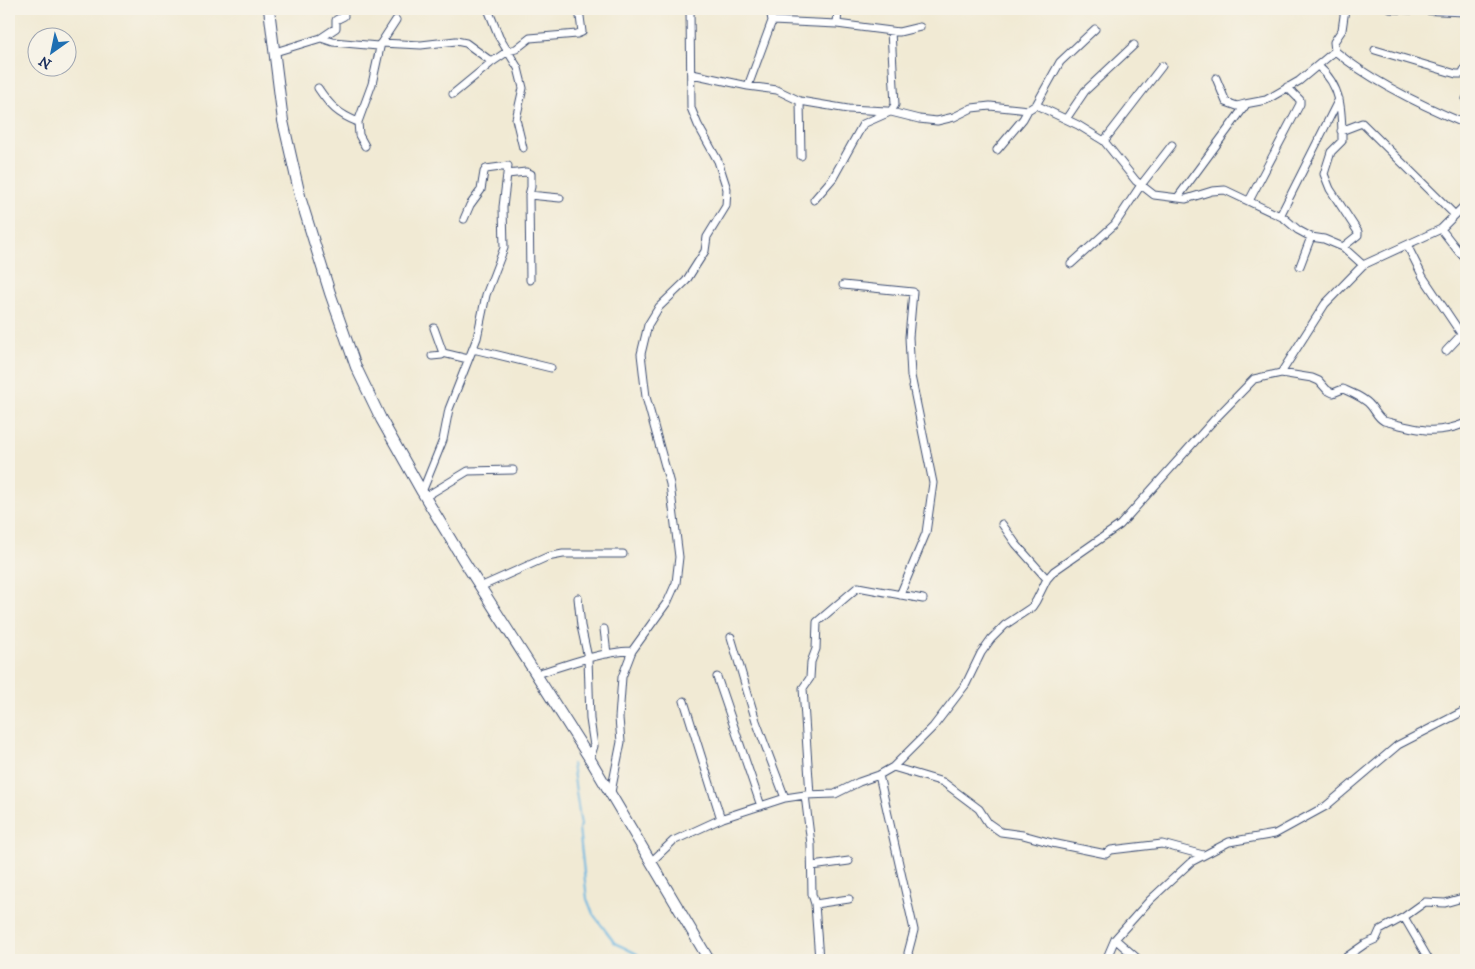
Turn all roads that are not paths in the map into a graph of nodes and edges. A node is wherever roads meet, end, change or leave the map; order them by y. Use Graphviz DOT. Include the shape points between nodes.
graph roads {
  1 [pos="269,9"];
  2 [pos="349,9"];
  3 [pos="488,9"];
  4 [pos="579,9"];
  5 [pos="690,9"];
  6 [pos="770,9"];
  7 [pos="838,9"];
  8 [pos="1345,9"];
  9 [pos="1390,9"];
  10 [pos="1466,12"];
  11 [pos="396,20"];
  12 [pos="772,21"];
  13 [pos="837,24"];
  14 [pos="920,27"];
  15 [pos="1095,29"];
  16 [pos="891,31"];
  17 [pos="322,38"];
  18 [pos="381,43"];
  19 [pos="1134,45"];
  20 [pos="1375,50"];
  21 [pos="508,51"];
  22 [pos="1335,51"];
  23 [pos="275,52"];
  24 [pos="492,62"];
  25 [pos="1162,66"];
  26 [pos="1318,66"];
  27 [pos="1466,66"];
  28 [pos="692,74"];
  29 [pos="1216,78"];
  30 [pos="748,86"];
  31 [pos="1287,87"];
  32 [pos="318,88"];
  33 [pos="453,94"];
  34 [pos="1339,99"];
  35 [pos="800,101"];
  36 [pos="1245,104"];
  37 [pos="1036,105"];
  38 [pos="1028,110"];
  39 [pos="890,112"];
  40 [pos="1066,119"];
  41 [pos="358,122"];
  42 [pos="1466,124"];
  43 [pos="1341,132"];
  44 [pos="1104,141"];
  45 [pos="1172,145"];
  46 [pos="365,146"];
  47 [pos="523,148"];
  48 [pos="997,150"];
  49 [pos="801,156"];
  50 [pos="507,174"];
  51 [pos="1141,185"];
  52 [pos="529,195"];
  53 [pos="1178,197"];
  54 [pos="560,198"];
  55 [pos="814,200"];
  56 [pos="1248,201"];
  57 [pos="1466,204"];
  58 [pos="1454,215"];
  59 [pos="1280,216"];
  60 [pos="464,219"];
  61 [pos="1441,229"];
  62 [pos="1311,237"];
  63 [pos="1407,245"];
  64 [pos="1343,246"];
  65 [pos="1466,257"];
  66 [pos="1071,264"];
  67 [pos="1363,265"];
  68 [pos="1300,266"];
  69 [pos="530,280"];
  70 [pos="843,285"];
  71 [pos="434,328"];
  72 [pos="1462,334"];
  73 [pos="1466,341"];
  74 [pos="473,349"];
  75 [pos="1446,351"];
  76 [pos="443,353"];
  77 [pos="432,356"];
  78 [pos="468,359"];
  79 [pos="551,368"];
  80 [pos="1281,373"];
  81 [pos="1466,423"];
  82 [pos="513,470"];
  83 [pos="423,495"];
  84 [pos="1002,524"];
  85 [pos="624,554"];
  86 [pos="1047,579"];
  87 [pos="480,587"];
  88 [pos="900,595"];
  89 [pos="578,598"];
  90 [pos="923,599"];
  91 [pos="604,629"];
  92 [pos="731,637"];
  93 [pos="632,651"];
  94 [pos="607,654"];
  95 [pos="588,658"];
  96 [pos="537,674"];
  97 [pos="717,676"];
  98 [pos="684,701"];
  99 [pos="1466,710"];
  100 [pos="590,759"];
  101 [pos="893,767"];
  102 [pos="879,775"];
  103 [pos="610,792"];
  104 [pos="808,795"];
  105 [pos="785,798"];
  106 [pos="760,806"];
  107 [pos="721,819"];
  108 [pos="1204,855"];
  109 [pos="849,861"];
  110 [pos="651,862"];
  111 [pos="812,866"];
  112 [pos="1466,897"];
  113 [pos="849,899"];
  114 [pos="815,904"];
  115 [pos="1404,917"];
  116 [pos="1115,939"];
  117 [pos="1346,959"];
  118 [pos="709,960"];
  119 [pos="819,960"];
  120 [pos="910,960"];
  121 [pos="1106,960"];
  122 [pos="1139,960"];
  123 [pos="1429,960"];
  1 -- 23 [label="main road"];
  2 -- 17 [label="street" via="336,20 336,28"];
  3 -- 21 [label="street" via="499,38"];
  4 -- 21 [label="street" via="582,32 530,38"];
  5 -- 28 [label="street"];
  6 -- 12 [label="street"];
  7 -- 13 [label="street"];
  8 -- 22 [label="street" via="1342,30 1334,42"];
  9 -- 10 [label="street"];
  11 -- 18 [label="street"];
  12 -- 13 [label="street"];
  12 -- 30 [label="street"];
  13 -- 16 [label="street"];
  14 -- 16 [label="street"];
  15 -- 37 [label="street" via="1060,62"];
  16 -- 39 [label="street" via="895,105"];
  17 -- 18 [label="street" via="378,46"];
  17 -- 23 [label="street"];
  18 -- 24 [label="street" via="421,45 456,41 466,43"];
  18 -- 41 [label="street" via="372,84"];
  19 -- 40 [label="street" via="1085,91"];
  20 -- 27 [label="street" via="1456,74 1462,74"];
  21 -- 24 [label="street"];
  21 -- 47 [label="street" via="518,68 523,88 516,119"];
  22 -- 26 [label="street"];
  22 -- 42 [label="street" via="1400,92"];
  23 -- 83 [label="main road" via="283,121 301,200 330,293 356,368"];
  24 -- 33 [label="street"];
  25 -- 44 [label="street"];
  26 -- 31 [label="street"];
  26 -- 34 [label="street" via="1328,75"];
  28 -- 30 [label="street"];
  28 -- 93 [label="street" via="692,108 718,162 727,189 726,206 707,238 705,251 686,281 659,307 648,325 641,354 646,397 670,484 679,557 676,583 668,601"];
  29 -- 36 [label="street" via="1226,102 1237,106"];
  30 -- 35 [label="street" via="777,90"];
  31 -- 36 [label="street" via="1266,100"];
  31 -- 56 [label="street" via="1300,104"];
  32 -- 41 [label="street" via="328,104 343,116"];
  34 -- 43 [label="street"];
  34 -- 59 [label="street"];
  35 -- 39 [label="street"];
  35 -- 49 [label="street"];
  36 -- 53 [label="street"];
  37 -- 38 [label="street"];
  37 -- 40 [label="street"];
  38 -- 39 [label="street" via="990,106 972,108 937,121"];
  38 -- 48 [label="street"];
  39 -- 55 [label="street" via="863,124 833,178"];
  40 -- 44 [label="street"];
  41 -- 46 [label="street" via="359,136"];
  43 -- 58 [label="street" via="1362,123"];
  43 -- 64 [label="street" via="1342,141 1331,152 1324,174 1358,232"];
  44 -- 51 [label="street"];
  45 -- 51 [label="street"];
  50 -- 52 [label="street" via="530,172"];
  50 -- 60 [label="street" via="508,166 486,169 481,190"];
  50 -- 74 [label="street" via="503,208 504,248 486,295"];
  51 -- 53 [label="street" via="1154,195"];
  51 -- 66 [label="street" via="1115,224"];
  52 -- 54 [label="street"];
  52 -- 69 [label="street"];
  53 -- 56 [label="street" via="1186,199 1225,190"];
  56 -- 59 [label="street"];
  57 -- 58 [label="street"];
  58 -- 61 [label="street"];
  59 -- 62 [label="street"];
  61 -- 63 [label="street"];
  61 -- 65 [label="street"];
  62 -- 64 [label="street"];
  62 -- 68 [label="street"];
  63 -- 67 [label="street"];
  63 -- 72 [label="street" via="1423,277"];
  64 -- 67 [label="street"];
  67 -- 80 [label="street" via="1325,304"];
  70 -- 88 [label="street" via="913,292 909,337 912,376 933,484 926,534"];
  71 -- 76 [label="street"];
  72 -- 73 [label="street"];
  72 -- 75 [label="street"];
  74 -- 78 [label="street"];
  74 -- 79 [label="street"];
  76 -- 77 [label="street"];
  76 -- 78 [label="street"];
  78 -- 83 [label="street"];
  80 -- 81 [label="street" via="1312,378 1333,393 1343,389 1364,399 1384,421 1425,431"];
  80 -- 86 [label="street" via="1254,379 1120,525"];
  82 -- 83 [label="street" via="468,471"];
  83 -- 87 [label="main road"];
  84 -- 86 [label="street"];
  85 -- 87 [label="street" via="547,557"];
  86 -- 101 [label="street" via="1032,608 1005,625 991,639 966,684 932,727"];
  87 -- 96 [label="main road"];
  88 -- 90 [label="street"];
  88 -- 104 [label="street" via="858,587 817,622 810,678 803,688"];
  89 -- 95 [label="street"];
  91 -- 94 [label="street"];
  92 -- 105 [label="street" via="756,722"];
  93 -- 94 [label="street"];
  93 -- 103 [label="street" via="622,677 621,742"];
  94 -- 95 [label="street"];
  95 -- 96 [label="street"];
  95 -- 100 [label="street" via="594,746"];
  96 -- 100 [label="main road"];
  97 -- 106 [label="street"];
  98 -- 107 [label="street"];
  99 -- 108 [label="street" via="1398,745 1326,806 1275,834 1229,842"];
  100 -- 103 [label="main road"];
  101 -- 102 [label="street"];
  101 -- 108 [label="street" via="943,782 979,809 988,823 1001,832 1106,854 1111,850 1162,844"];
  102 -- 104 [label="street" via="835,794"];
  102 -- 120 [label="street" via="914,930 908,953"];
  103 -- 110 [label="main road"];
  104 -- 105 [label="street"];
  104 -- 111 [label="street"];
  105 -- 106 [label="street"];
  106 -- 107 [label="street"];
  107 -- 110 [label="street" via="673,841"];
  108 -- 116 [label="street" via="1191,862 1150,900"];
  109 -- 111 [label="street"];
  110 -- 118 [label="main road"];
  111 -- 114 [label="street"];
  112 -- 115 [label="street" via="1446,903 1425,902"];
  113 -- 114 [label="street"];
  114 -- 119 [label="street"];
  115 -- 117 [label="street" via="1380,930 1376,939"];
  115 -- 123 [label="street"];
  116 -- 121 [label="street"];
  116 -- 122 [label="street"];
}
